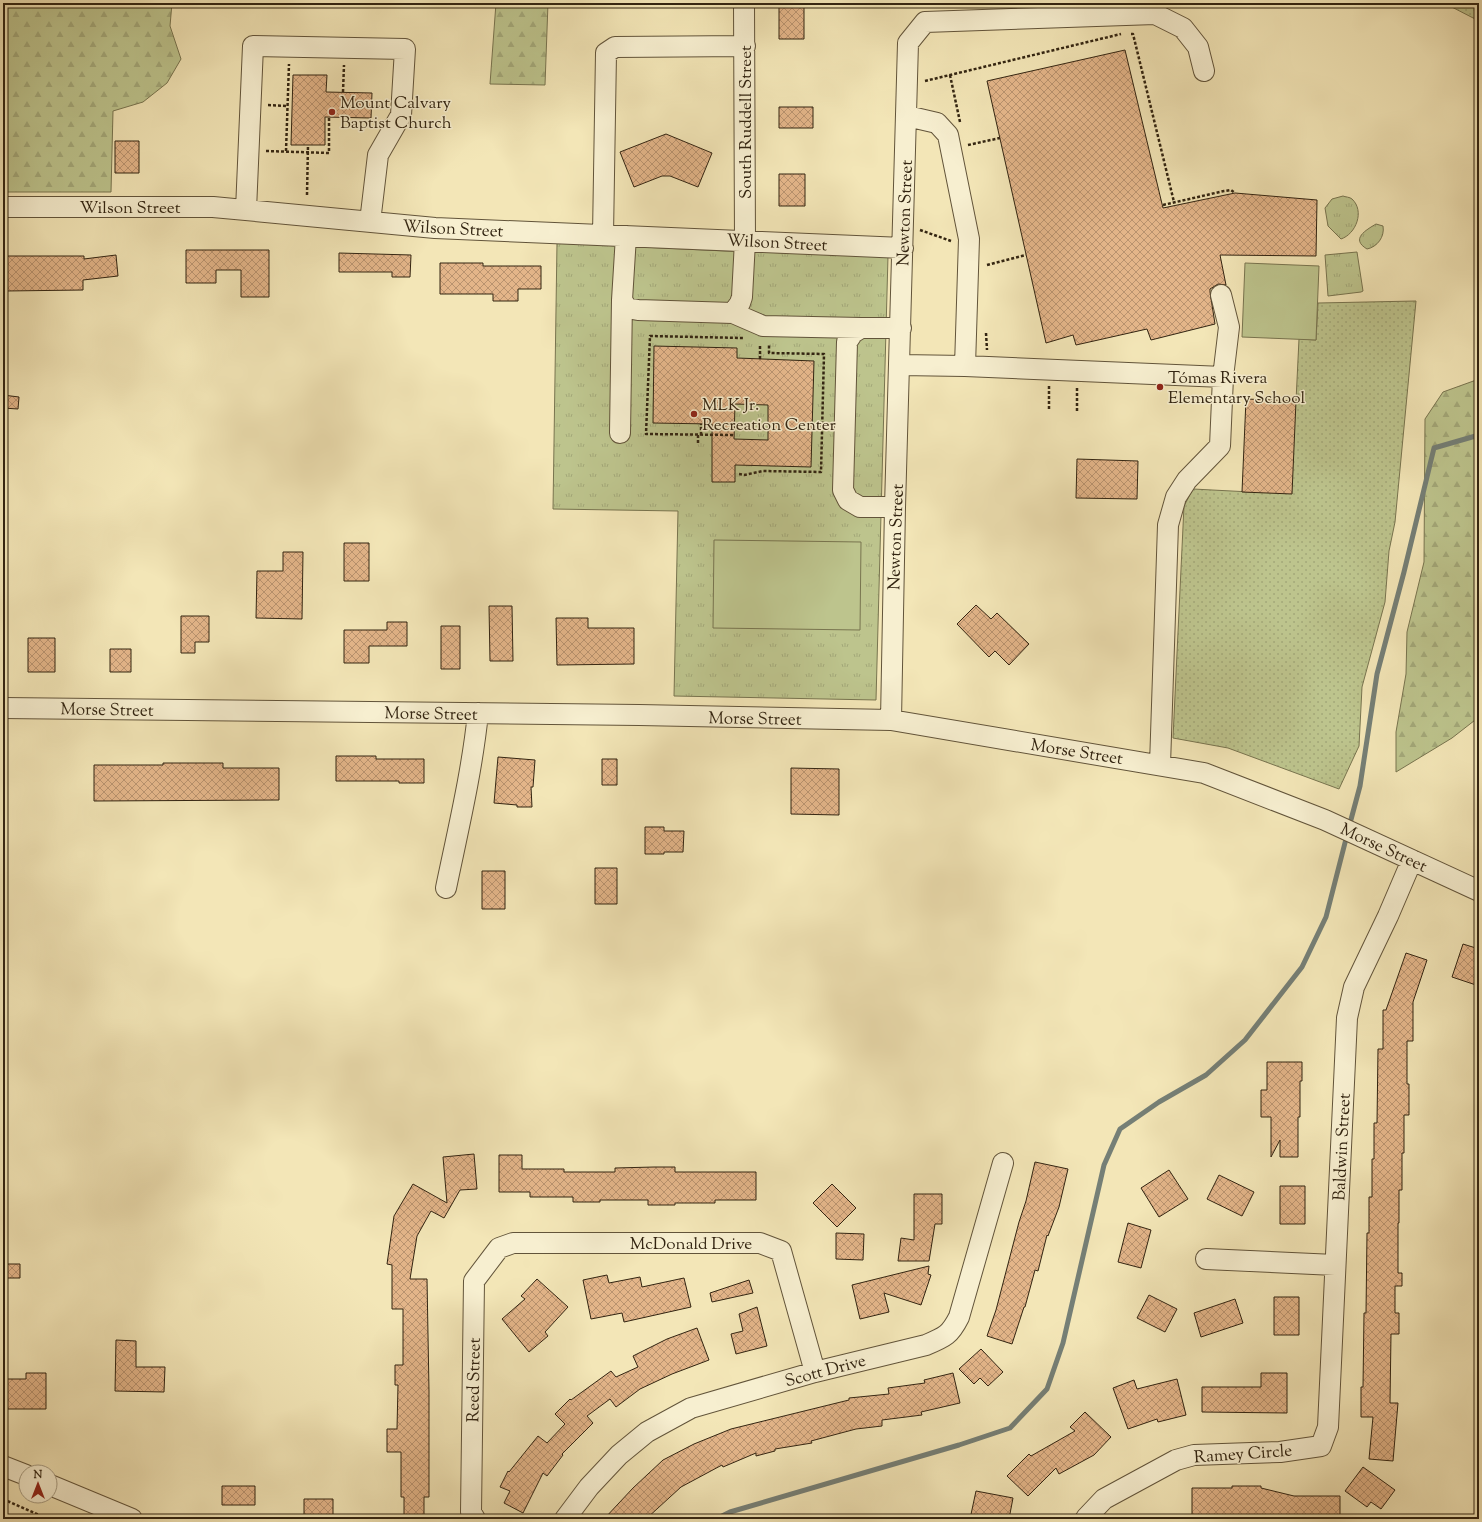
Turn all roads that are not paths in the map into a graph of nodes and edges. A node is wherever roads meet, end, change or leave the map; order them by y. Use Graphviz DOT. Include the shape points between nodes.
graph roads {
  1 [pos="744,3"];
  2 [pos="745,46"];
  3 [pos="1204,71"];
  4 [pos="907,116"];
  5 [pos="3,207"];
  6 [pos="246,210"];
  7 [pos="370,222"];
  8 [pos="603,235"];
  9 [pos="626,236"];
  10 [pos="745,241"];
  11 [pos="904,248"];
  12 [pos="1221,295"];
  13 [pos="622,300"];
  14 [pos="732,313"];
  15 [pos="861,328"];
  16 [pos="901,328"];
  17 [pos="900,365"];
  18 [pos="965,366"];
  19 [pos="1223,377"];
  20 [pos="620,433"];
  21 [pos="895,507"];
  22 [pos="3,708"];
  23 [pos="478,713"];
  24 [pos="891,720"];
  25 [pos="1160,765"];
  26 [pos="1412,860"];
  27 [pos="446,888"];
  28 [pos="1479,890"];
  29 [pos="1003,1163"];
  30 [pos="499,1248"];
  31 [pos="1206,1259"];
  32 [pos="1335,1265"];
  33 [pos="816,1372"];
  34 [pos="1321,1446"];
  35 [pos="3,1466"];
  36 [pos="18,1472"];
  37 [pos="58,1488"];
  38 [pos="1086,1518"];
  39 [pos="132,1519"];
  40 [pos="475,1519"];
  41 [pos="565,1519"];
  1 -- 2 [label="street, South Ruddell Street"];
  2 -- 8 [label="street" via="615,47 606,53"];
  2 -- 10 [label="street, South Ruddell Street"];
  3 -- 4 [label="street, Newton Street" via="1198,47 1183,28 1155,14 925,22 908,43"];
  4 -- 11 [label="street, Newton Street"];
  4 -- 18 [label="street" via="936,123 948,135 969,239"];
  5 -- 6 [label="street, Wilson Street" via="212,207"];
  6 -- 7 [label="street, Wilson Street"];
  6 -- 7 [label="street" via="253,46 405,49 401,115 378,154"];
  7 -- 8 [label="street, Wilson Street" via="436,228"];
  8 -- 9 [label="street, Wilson Street"];
  9 -- 10 [label="street, Wilson Street"];
  9 -- 13 [label="street"];
  10 -- 11 [label="street, Wilson Street"];
  10 -- 14 [label="street, South Ruddell Street" via="742,297"];
  11 -- 16 [label="street, Newton Street"];
  12 -- 19 [label="street" via="1229,327"];
  13 -- 14 [label="street" via="627,308 638,310"];
  13 -- 20 [label="street"];
  14 -- 15 [label="street" via="763,326"];
  15 -- 16 [label="street"];
  15 -- 21 [label="street" via="853,333 847,342 843,490 848,500 860,507"];
  16 -- 17 [label="street, Newton Street"];
  17 -- 18 [label="street"];
  17 -- 21 [label="street, Newton Street"];
  18 -- 19 [label="street"];
  19 -- 25 [label="street" via="1220,446 1187,480 1176,497 1168,525"];
  21 -- 24 [label="street, Newton Street"];
  22 -- 23 [label="street, Morse Street"];
  23 -- 24 [label="street, Morse Street"];
  23 -- 27 [label="street"];
  24 -- 25 [label="street, Morse Street"];
  25 -- 26 [label="street, Morse Street" via="1204,773 1325,820"];
  26 -- 28 [label="street, Morse Street"];
  26 -- 32 [label="street, Baldwin Street" via="1354,988 1347,1018"];
  29 -- 33 [label="street, Scott Drive" via="959,1317 952,1331 926,1345"];
  30 -- 33 [label="street, McDonald Drive" via="513,1243 760,1243 781,1251"];
  30 -- 40 [label="street, Reed Street" via="474,1281 471,1512"];
  31 -- 32 [label="street"];
  32 -- 34 [label="street, Baldwin Street" via="1328,1427"];
  33 -- 41 [label="street, Scott Drive" via="691,1408 647,1432 619,1455 589,1487"];
  34 -- 38 [label="street, Ramey Circle" via="1280,1452 1194,1455 1176,1460 1104,1499"];
  35 -- 36 [label="street"];
  37 -- 39 [label="street"];
}
